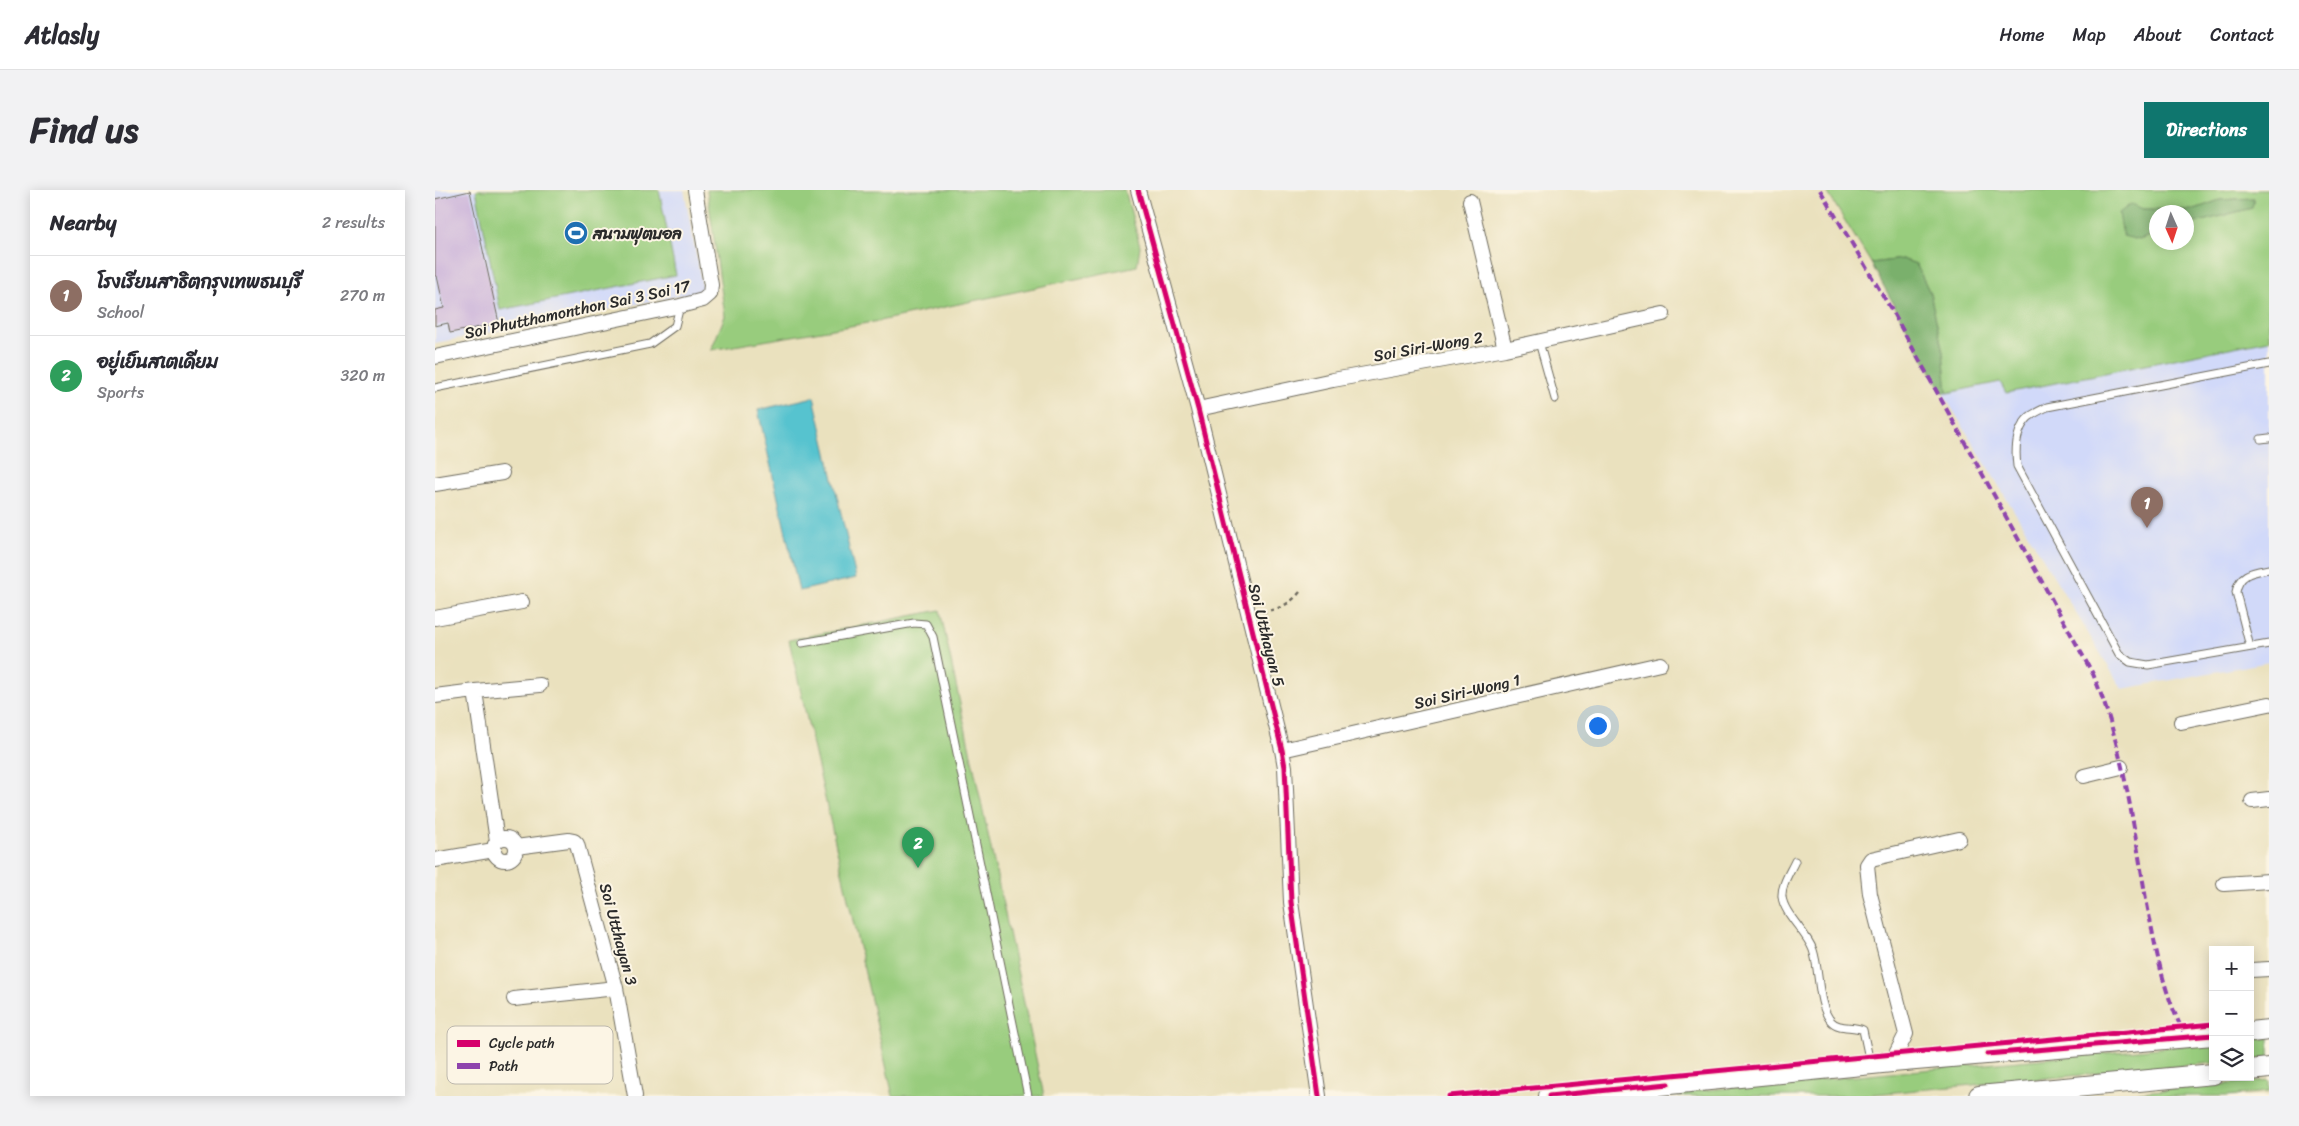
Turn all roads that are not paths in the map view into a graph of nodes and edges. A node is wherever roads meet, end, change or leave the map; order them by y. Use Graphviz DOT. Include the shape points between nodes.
graph roads {
  1 [pos="695,190"];
  2 [pos="1138,190"];
  3 [pos="1470,201"];
  4 [pos="680,306"];
  5 [pos="1663,314"];
  6 [pos="1539,342"];
  7 [pos="1505,349"];
  8 [pos="435,357"];
  9 [pos="2269,364"];
  10 [pos="435,388"];
  11 [pos="1555,400"];
  12 [pos="1198,409"];
  13 [pos="2269,438"];
  14 [pos="2261,439"];
  15 [pos="502,473"];
  16 [pos="435,484"];
  17 [pos="2269,569"];
  18 [pos="522,602"];
  19 [pos="435,618"];
  20 [pos="802,643"];
  21 [pos="2269,644"];
  22 [pos="2250,647"];
  23 [pos="1659,664"];
  24 [pos="540,685"];
  25 [pos="475,691"];
  26 [pos="435,696"];
  27 [pos="2269,704"];
  28 [pos="2181,722"];
  29 [pos="1282,750"];
  30 [pos="2121,766"];
  31 [pos="2084,776"];
  32 [pos="2269,799"];
  33 [pos="2252,802"];
  34 [pos="1959,839"];
  35 [pos="496,846"];
  36 [pos="435,860"];
  37 [pos="1795,861"];
  38 [pos="2269,881"];
  39 [pos="2224,884"];
  40 [pos="2269,969"];
  41 [pos="2254,970"];
  42 [pos="616,988"];
  43 [pos="515,999"];
  44 [pos="2269,1030"];
  45 [pos="2254,1032"];
  46 [pos="2209,1035"];
  47 [pos="1892,1062"];
  48 [pos="1870,1064"];
  49 [pos="2269,1068"];
  50 [pos="2254,1070"];
  51 [pos="2209,1074"];
  52 [pos="635,1096"];
  53 [pos="1028,1096"];
  54 [pos="1319,1096"];
  55 [pos="1549,1096"];
  56 [pos="1979,1096"];
  1 -- 4 [label="street, Soi Phutthamonthon Sai 3 Soi 17" via="710,294 703,300"];
  2 -- 12 [label="street, Soi Utthayan 5"];
  3 -- 7 [label="street"];
  4 -- 8 [label="street, Soi Phutthamonthon Sai 3 Soi 17"];
  4 -- 10 [label="lane" via="675,326 650,344"];
  5 -- 6 [label="street, Soi Siri-Wong 2"];
  6 -- 7 [label="street, Soi Siri-Wong 2"];
  6 -- 11 [label="lane"];
  7 -- 12 [label="street, Soi Siri-Wong 2" via="1333,380"];
  9 -- 22 [label="lane" via="2047,407 2028,417 2019,434 2015,452 2017,466 2119,654 2130,662 2148,665"];
  12 -- 29 [label="street, Soi Utthayan 5"];
  13 -- 14 [label="lane"];
  15 -- 16 [label="street"];
  17 -- 22 [label="lane" via="2249,573 2237,584 2236,592"];
  18 -- 19 [label="street"];
  20 -- 53 [label="lane" via="913,623 926,624 933,637"];
  21 -- 22 [label="lane"];
  23 -- 29 [label="street, Soi Siri-Wong 1"];
  24 -- 25 [label="street"];
  25 -- 26 [label="street"];
  25 -- 35 [label="street"];
  27 -- 28 [label="street"];
  29 -- 54 [label="street, Soi Utthayan 5" via="1291,902"];
  30 -- 31 [label="street"];
  32 -- 33 [label="street"];
  34 -- 47 [label="street" via="1871,859 1867,865 1870,894 1906,1034"];
  35 -- 36 [label="street"];
  35 -- 42 [label="street, Soi Utthayan 3" via="503,838 510,839 516,847 574,840"];
  37 -- 48 [label="lane" via="1783,887 1783,901 1813,950 1828,1017 1838,1026 1863,1030"];
  38 -- 39 [label="street"];
  40 -- 41 [label="street"];
  42 -- 43 [label="street"];
  42 -- 52 [label="street, Soi Utthayan 3"];
  44 -- 45 [label="street"];
  46 -- 47 [label="street"];
  47 -- 48 [label="street"];
  48 -- 55 [label="street"];
  49 -- 50 [label="street"];
  51 -- 56 [label="street"];
}
